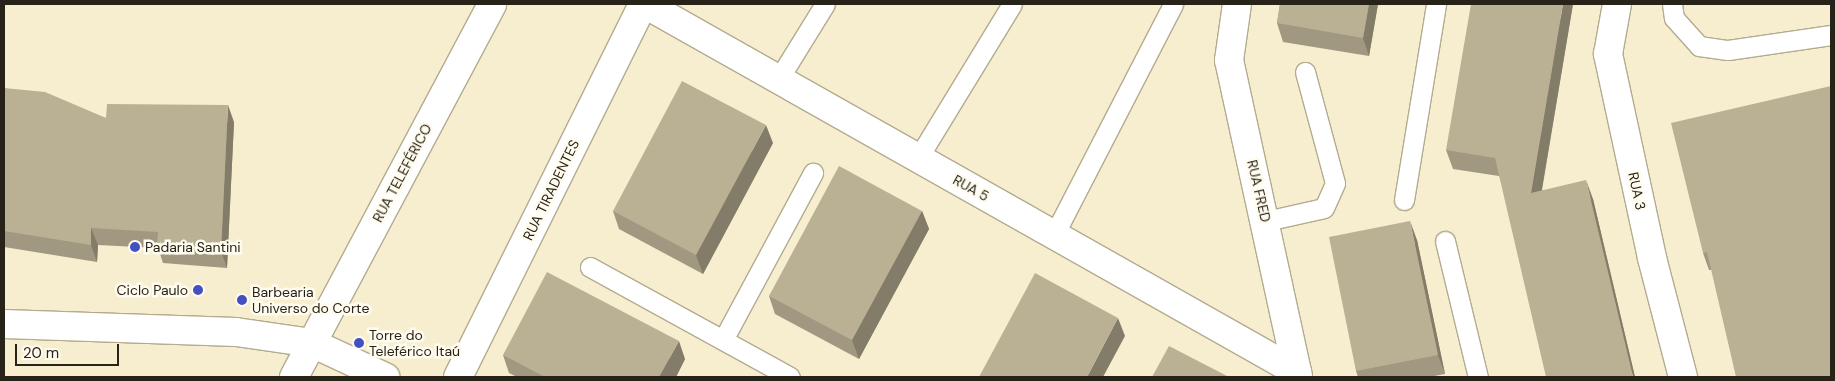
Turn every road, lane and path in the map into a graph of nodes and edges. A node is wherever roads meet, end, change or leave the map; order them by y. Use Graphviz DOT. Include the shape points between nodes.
graph roads {
  1 [pos="492,4"];
  2 [pos="644,4"];
  3 [pos="825,4"];
  4 [pos="1012,4"];
  5 [pos="1173,4"];
  6 [pos="1237,4"];
  7 [pos="1436,4"];
  8 [pos="1617,4"];
  9 [pos="1672,4"];
  10 [pos="1831,35"];
  11 [pos="1305,72"];
  12 [pos="778,80"];
  13 [pos="918,158"];
  14 [pos="813,173"];
  15 [pos="1404,200"];
  16 [pos="1266,221"];
  17 [pos="1054,235"];
  18 [pos="1445,241"];
  19 [pos="590,267"];
  20 [pos="4,324"];
  21 [pos="723,340"];
  22 [pos="312,342"];
  23 [pos="369,373"];
  24 [pos="1298,375"];
  25 [pos="294,377"];
  26 [pos="458,377"];
  27 [pos="790,377"];
  28 [pos="1478,377"];
  29 [pos="1683,377"];
  1 -- 22 [label="street, RUA TELEFÉRICO"];
  2 -- 12 [label="street, RUA 5"];
  2 -- 26 [label="street, RUA TIRADENTES"];
  3 -- 12 [label="lane"];
  4 -- 13 [label="lane"];
  5 -- 17 [label="lane"];
  6 -- 16 [label="street, RUA FRED" via="1229,60"];
  7 -- 15 [label="lane"];
  8 -- 29 [label="street, RUA 3" via="1608,54 1652,258"];
  9 -- 10 [label="lane" via="1674,18 1700,46 1728,50"];
  11 -- 16 [label="lane" via="1335,184 1324,208"];
  12 -- 13 [label="street, RUA 5"];
  13 -- 17 [label="street, RUA 5"];
  14 -- 21 [label="lane"];
  16 -- 24 [label="street, RUA FRED"];
  17 -- 24 [label="street, RUA 5"];
  18 -- 28 [label="lane"];
  19 -- 21 [label="lane"];
  20 -- 22 [label="street" via="236,332"];
  21 -- 27 [label="lane"];
  22 -- 23 [label="street"];
  22 -- 25 [label="street, RUA TELEFÉRICO"];
}
